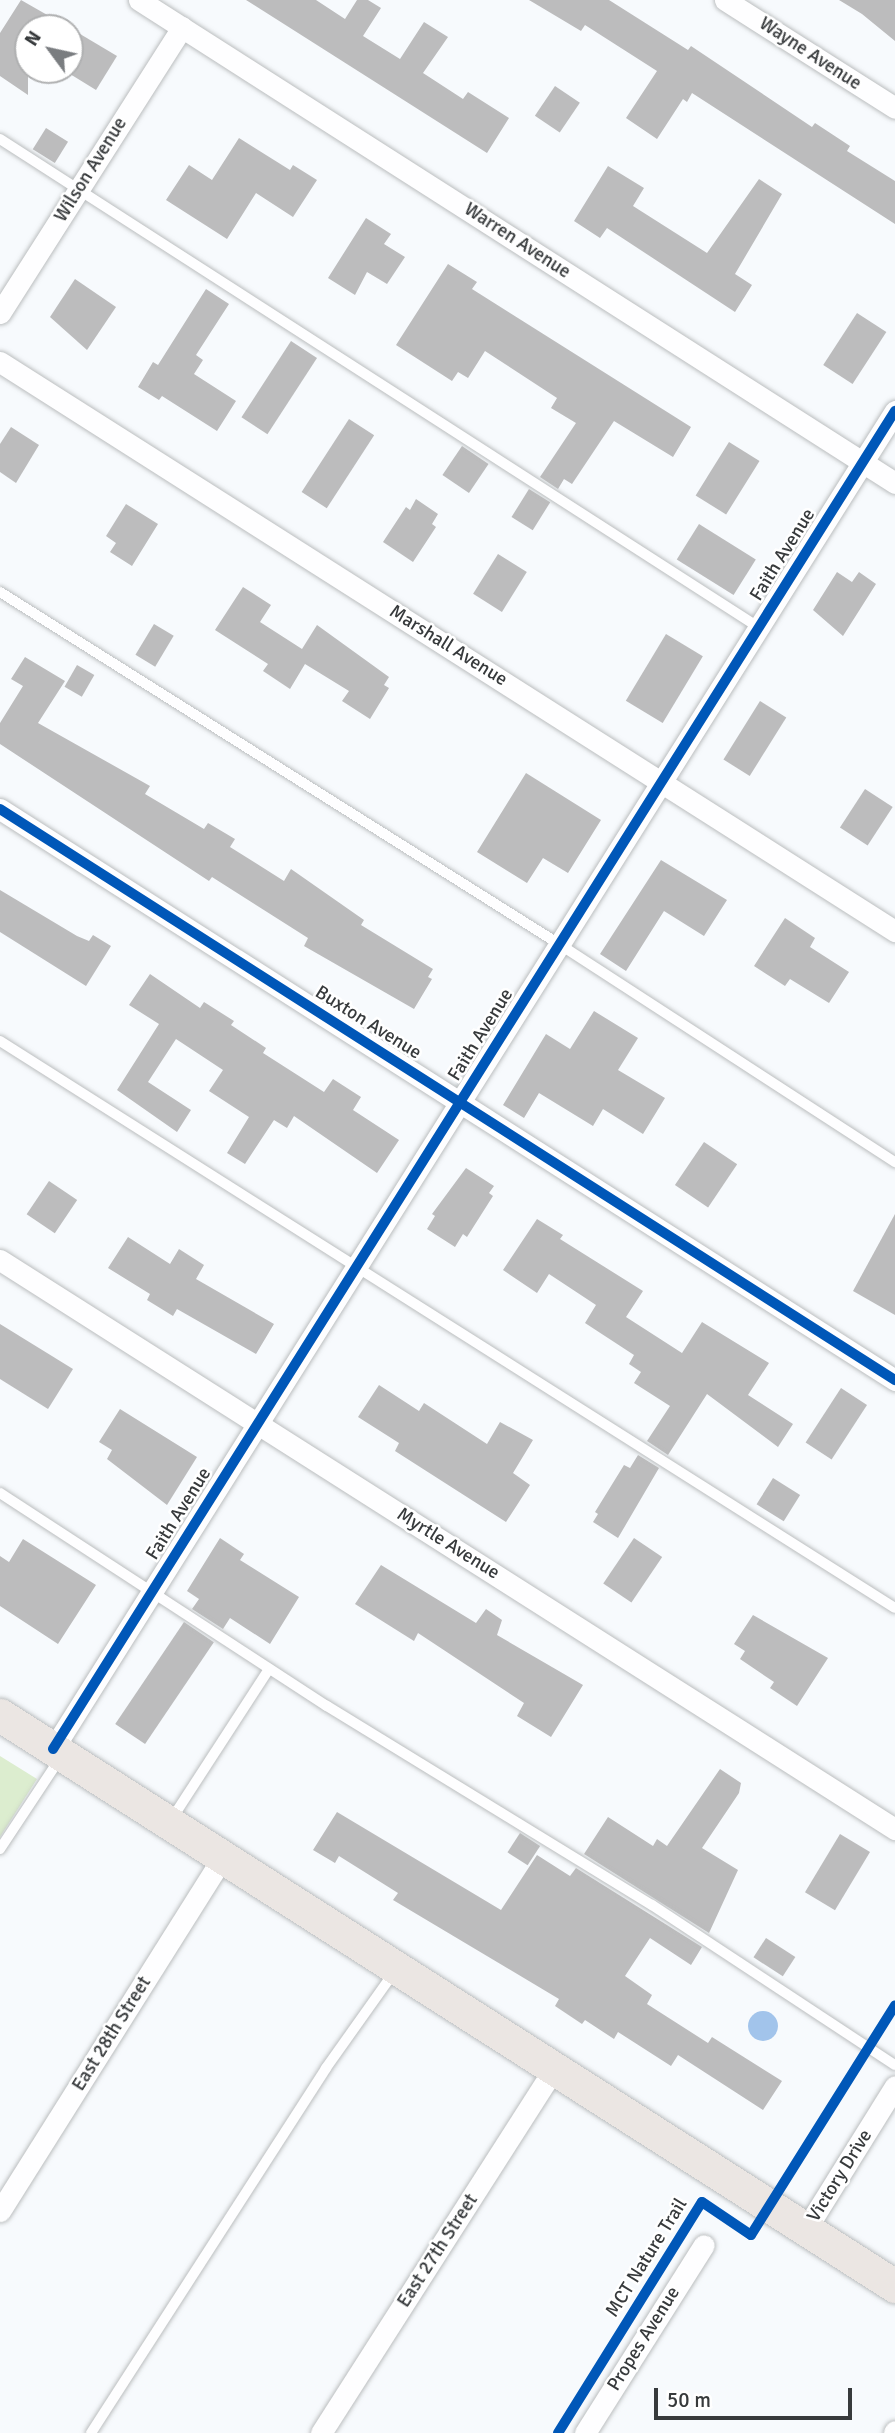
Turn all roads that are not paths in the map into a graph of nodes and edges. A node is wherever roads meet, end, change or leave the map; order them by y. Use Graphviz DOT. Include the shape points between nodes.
graph roads {
  1 [pos="139,0"];
  2 [pos="725,0"];
  3 [pos="182,27"];
  4 [pos="895,108"];
  5 [pos="0,139"];
  6 [pos="79,189"];
  7 [pos="0,313"];
  8 [pos="0,362"];
  9 [pos="895,411"];
  10 [pos="863,462"];
  11 [pos="895,483"];
  12 [pos="0,592"];
  13 [pos="758,627"];
  14 [pos="662,782"];
  15 [pos="0,809"];
  16 [pos="895,931"];
  17 [pos="559,944"];
  18 [pos="0,1041"];
  19 [pos="460,1102"];
  20 [pos="895,1162"];
  21 [pos="0,1260"];
  22 [pos="355,1266"];
  23 [pos="895,1380"];
  24 [pos="257,1423"];
  25 [pos="0,1493"];
  26 [pos="151,1592"];
  27 [pos="895,1608"];
  28 [pos="269,1668"];
  29 [pos="0,1715"];
  30 [pos="58,1752"];
  31 [pos="169,1823"];
  32 [pos="895,1829"];
  33 [pos="0,1849"];
  34 [pos="223,1857"];
  35 [pos="397,1968"];
  36 [pos="895,2065"];
  37 [pos="554,2068"];
  38 [pos="895,2086"];
  39 [pos="0,2211"];
  40 [pos="806,2229"];
  41 [pos="704,2245"];
  42 [pos="895,2286"];
  43 [pos="91,2433"];
  44 [pos="321,2433"];
  45 [pos="585,2433"];
  1 -- 3 [label="street, Warren Avenue"];
  2 -- 4 [label="street, Wayne Avenue"];
  3 -- 6 [label="street, Wilson Avenue"];
  3 -- 10 [label="street, Warren Avenue"];
  5 -- 6 [label="lane"];
  6 -- 7 [label="street, Wilson Avenue"];
  6 -- 13 [label="lane"];
  8 -- 14 [label="street, Marshall Avenue"];
  9 -- 10 [label="street, Faith Avenue"];
  10 -- 11 [label="street, Warren Avenue"];
  10 -- 13 [label="street, Faith Avenue"];
  12 -- 17 [label="lane"];
  13 -- 14 [label="street, Faith Avenue"];
  14 -- 16 [label="street, Marshall Avenue"];
  14 -- 17 [label="street, Faith Avenue"];
  15 -- 19 [label="street, Buxton Avenue"];
  17 -- 19 [label="street, Faith Avenue"];
  17 -- 20 [label="lane"];
  18 -- 22 [label="lane"];
  19 -- 22 [label="street, Faith Avenue"];
  19 -- 23 [label="street, Buxton Avenue"];
  21 -- 24 [label="street, Myrtle Avenue"];
  22 -- 24 [label="street, Faith Avenue"];
  22 -- 27 [label="lane"];
  24 -- 26 [label="street, Faith Avenue"];
  24 -- 32 [label="street, Myrtle Avenue"];
  25 -- 26 [label="lane"];
  26 -- 28 [label="lane"];
  26 -- 30 [label="street, Faith Avenue"];
  28 -- 31 [label="lane"];
  28 -- 36 [label="lane" via="652,1905"];
  29 -- 30 [label="main road"];
  30 -- 31 [label="main road"];
  30 -- 33 [label="lane"];
  31 -- 34 [label="main road"];
  34 -- 35 [label="main road"];
  34 -- 39 [label="street, East 28th Street"];
  35 -- 37 [label="main road"];
  35 -- 43 [label="lane" via="326,2068"];
  37 -- 40 [label="main road"];
  37 -- 44 [label="street, East 27th Street"];
  38 -- 40 [label="street, Victory Drive"];
  40 -- 42 [label="main road"];
  41 -- 45 [label="street, Propes Avenue"];
}
